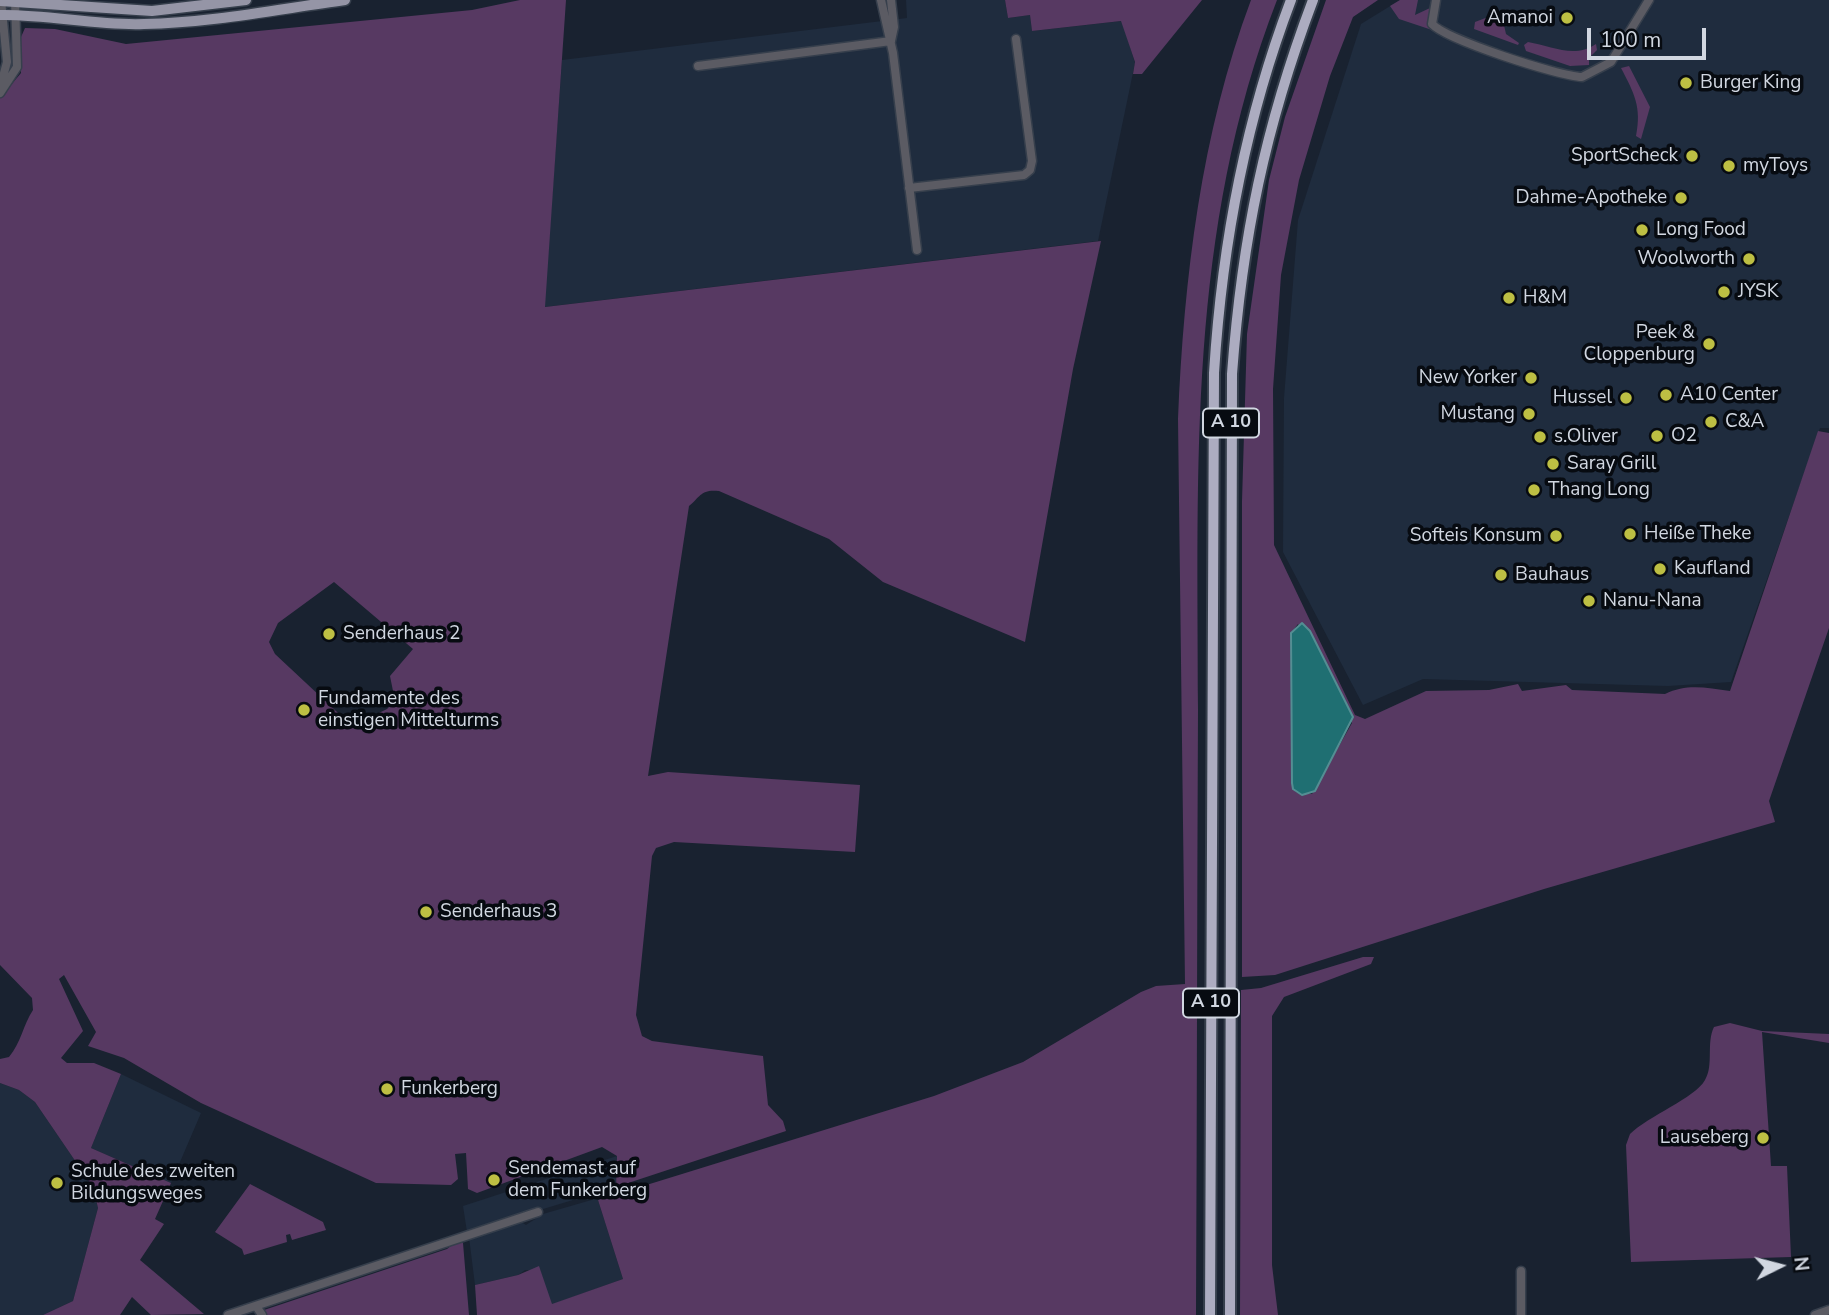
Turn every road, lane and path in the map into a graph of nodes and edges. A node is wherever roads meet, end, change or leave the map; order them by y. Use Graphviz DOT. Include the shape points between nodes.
graph roads {
  1 [pos="15,0"];
  2 [pos="247,0"];
  3 [pos="345,0"];
  4 [pos="881,0"];
  5 [pos="891,0"];
  6 [pos="1291,0"];
  7 [pos="1313,0"];
  8 [pos="1436,0"];
  9 [pos="1649,0"];
  10 [pos="1,1"];
  11 [pos="1,15"];
  12 [pos="16,15"];
  13 [pos="1016,38"];
  14 [pos="891,41"];
  15 [pos="698,66"];
  16 [pos="0,91"];
  17 [pos="909,188"];
  18 [pos="917,250"];
  19 [pos="538,1212"];
  20 [pos="1521,1271"];
  21 [pos="256,1306"];
  22 [pos="1829,1310"];
  23 [pos="228,1315"];
  24 [pos="262,1315"];
  25 [pos="1210,1315"];
  26 [pos="1230,1315"];
  27 [pos="1521,1315"];
  28 [pos="1815,1315"];
  1 -- 2 [label="main road" via="152,11"];
  1 -- 10 [label="main road"];
  1 -- 12 [label="street"];
  3 -- 12 [label="main road" via="166,23"];
  4 -- 14 [label="street"];
  5 -- 14 [label="street"];
  6 -- 25 [label="highway, A 10" via="1239,169 1219,299 1214,373"];
  7 -- 26 [label="highway, A 10" via="1275,108 1259,171 1238,299 1232,374"];
  8 -- 9 [label="street" via="1432,24 1448,34 1582,77 1611,62"];
  10 -- 11 [label="street"];
  11 -- 12 [label="main road"];
  11 -- 16 [label="street" via="7,62"];
  12 -- 16 [label="street" via="17,67"];
  13 -- 17 [label="street" via="1030,170 1024,175"];
  14 -- 15 [label="street"];
  14 -- 17 [label="street"];
  17 -- 18 [label="street"];
  19 -- 21 [label="street"];
  20 -- 27 [label="street"];
  21 -- 23 [label="street"];
  21 -- 24 [label="street"];
  22 -- 28 [label="street"];
}
